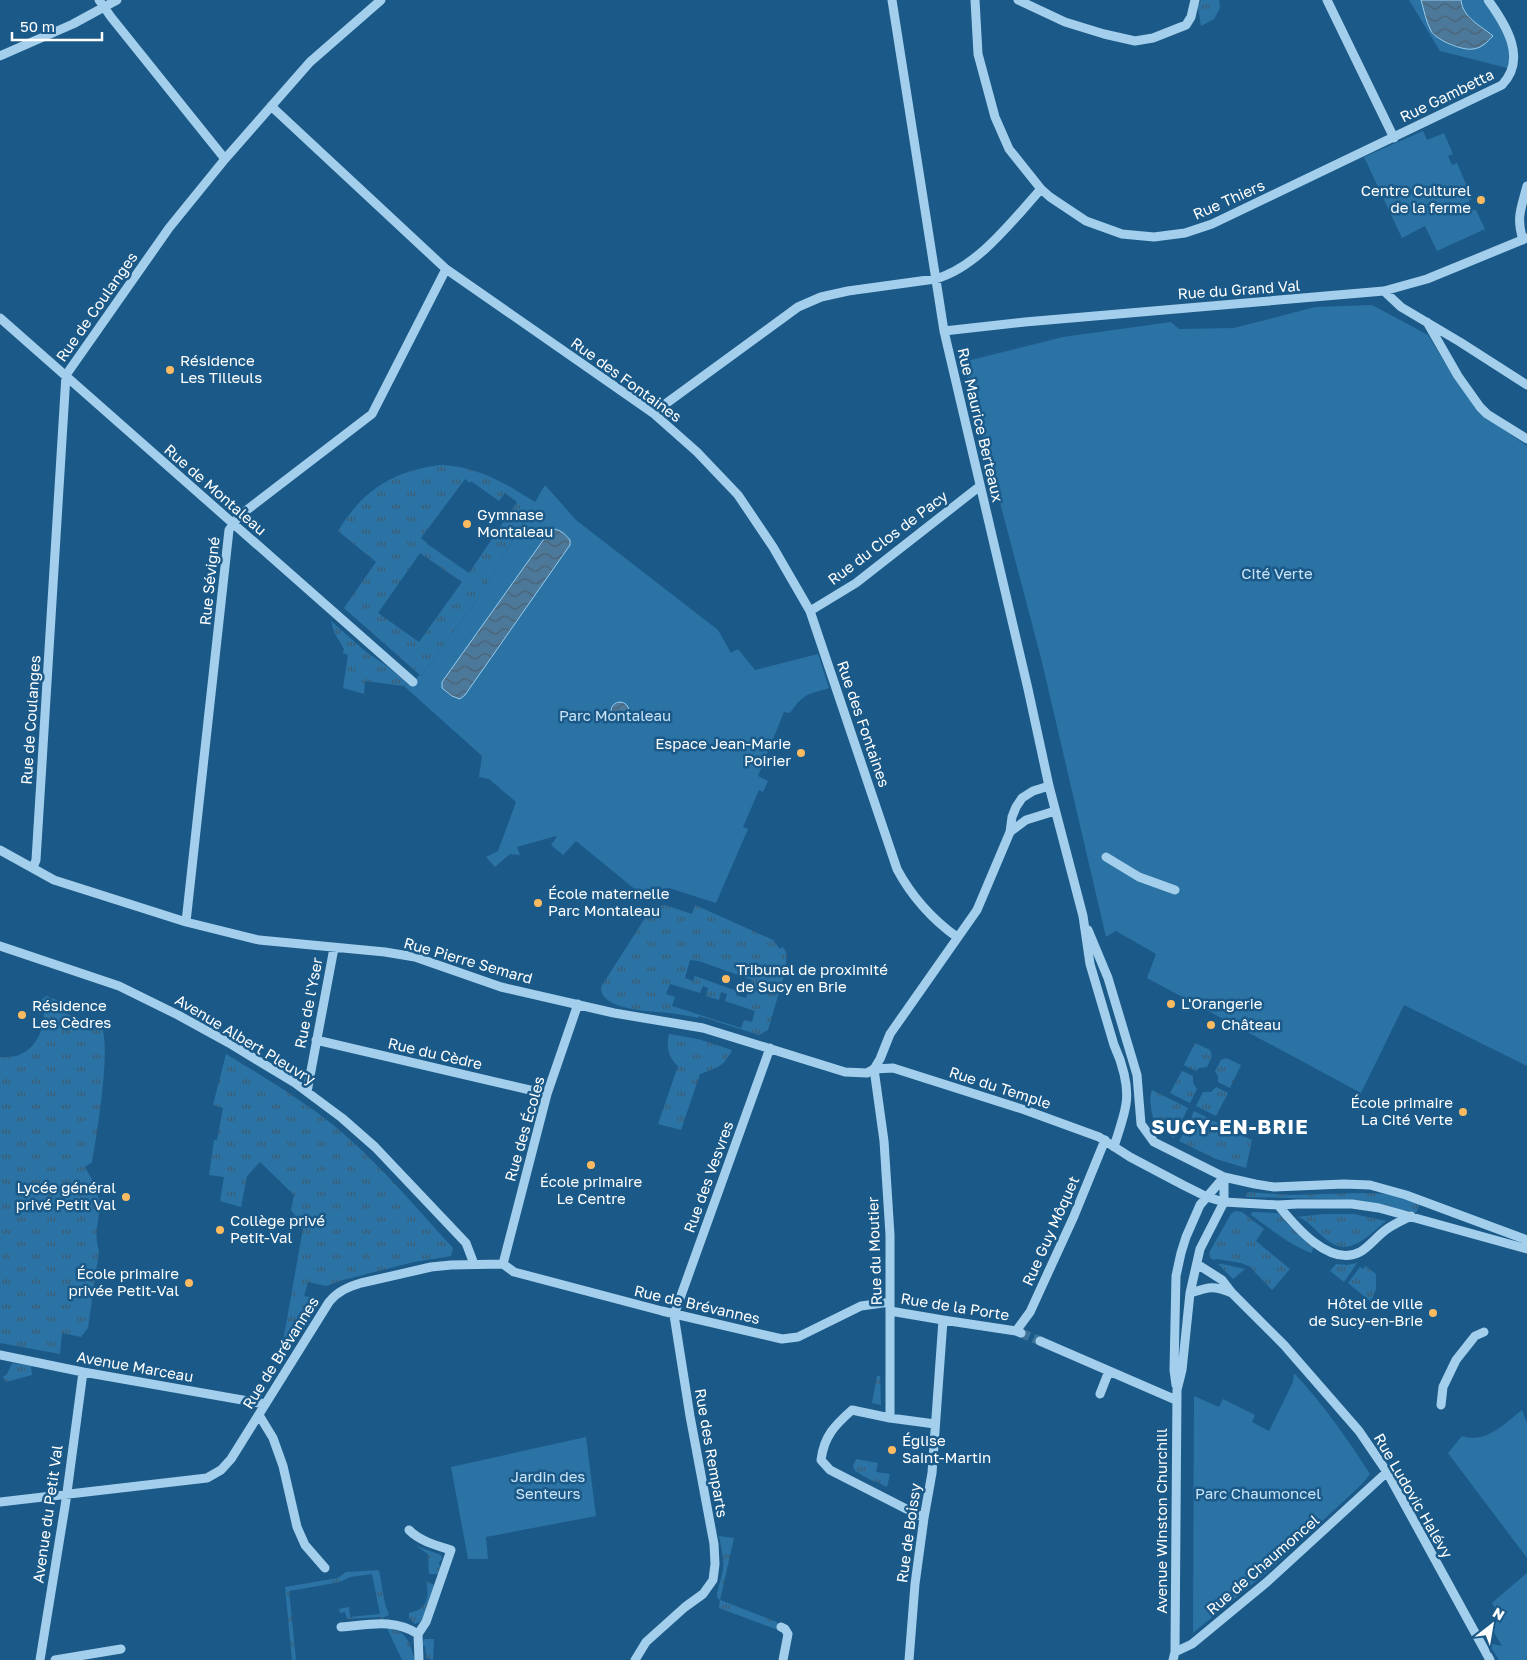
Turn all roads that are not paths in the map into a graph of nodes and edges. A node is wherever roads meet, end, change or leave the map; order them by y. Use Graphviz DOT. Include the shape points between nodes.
graph roads {
  1 [pos="117,0"];
  2 [pos="381,0"];
  3 [pos="892,0"];
  4 [pos="976,0"];
  5 [pos="1018,0"];
  6 [pos="1194,0"];
  7 [pos="1328,0"];
  8 [pos="1488,0"];
  9 [pos="102,4"];
  10 [pos="0,56"];
  11 [pos="271,106"];
  12 [pos="1394,138"];
  13 [pos="225,159"];
  14 [pos="1527,186"];
  15 [pos="1041,189"];
  16 [pos="1525,239"];
  17 [pos="446,269"];
  18 [pos="935,279"];
  19 [pos="1384,291"];
  20 [pos="0,318"];
  21 [pos="1427,322"];
  22 [pos="944,331"];
  23 [pos="66,375"];
  24 [pos="1527,385"];
  25 [pos="653,413"];
  26 [pos="1527,439"];
  27 [pos="980,486"];
  28 [pos="234,524"];
  29 [pos="810,610"];
  30 [pos="413,682"];
  31 [pos="1049,786"];
  32 [pos="1055,811"];
  33 [pos="1010,832"];
  34 [pos="0,850"];
  35 [pos="1106,857"];
  36 [pos="33,868"];
  37 [pos="1175,890"];
  38 [pos="1083,916"];
  39 [pos="186,922"];
  40 [pos="957,937"];
  41 [pos="0,946"];
  42 [pos="334,948"];
  43 [pos="578,1004"];
  44 [pos="316,1040"];
  45 [pos="770,1048"];
  46 [pos="874,1069"];
  47 [pos="307,1092"];
  48 [pos="547,1094"];
  49 [pos="1105,1140"];
  50 [pos="1114,1147"];
  51 [pos="1224,1177"];
  52 [pos="1207,1197"];
  53 [pos="1224,1202"];
  54 [pos="1278,1205"];
  55 [pos="1410,1216"];
  56 [pos="1527,1240"];
  57 [pos="1527,1249"];
  58 [pos="474,1264"];
  59 [pos="503,1264"];
  60 [pos="1197,1264"];
  61 [pos="1190,1293"];
  62 [pos="1232,1293"];
  63 [pos="890,1306"];
  64 [pos="674,1314"];
  65 [pos="943,1320"];
  66 [pos="1018,1332"];
  67 [pos="1484,1332"];
  68 [pos="1040,1341"];
  69 [pos="3,1355"];
  70 [pos="0,1366"];
  71 [pos="1109,1371"];
  72 [pos="83,1372"];
  73 [pos="1100,1394"];
  74 [pos="1177,1395"];
  75 [pos="265,1404"];
  76 [pos="1441,1405"];
  77 [pos="259,1415"];
  78 [pos="890,1418"];
  79 [pos="935,1424"];
  80 [pos="1386,1472"];
  81 [pos="66,1494"];
  82 [pos="0,1502"];
  83 [pos="924,1518"];
  84 [pos="409,1530"];
  85 [pos="325,1568"];
  86 [pos="341,1627"];
  87 [pos="781,1627"];
  88 [pos="418,1634"];
  89 [pos="121,1649"];
  90 [pos="1175,1658"];
  91 [pos="40,1660"];
  92 [pos="55,1660"];
  93 [pos="420,1660"];
  94 [pos="634,1660"];
  95 [pos="783,1660"];
  96 [pos="910,1660"];
  97 [pos="1490,1660"];
  1 -- 9 [label="street"];
  2 -- 11 [label="street, Rue de Coulanges" via="310,62"];
  3 -- 18 [label="street, Rue Maurice Berteaux"];
  4 -- 15 [label="street, Rue Thiers" via="978,54 995,117 1009,149"];
  5 -- 6 [label="street" via="1065,22 1135,41 1153,38 1186,24 1191,17"];
  7 -- 12 [label="street"];
  8 -- 12 [label="street, Rue Gambetta" via="1514,35 1519,52 1517,70 1511,80"];
  9 -- 10 [label="street" via="73,24"];
  9 -- 13 [label="street"];
  11 -- 13 [label="street, Rue de Coulanges"];
  11 -- 17 [label="street, Rue des Fontaines"];
  12 -- 15 [label="street, Rue Thiers" via="1212,224 1185,233 1154,237 1122,234 1086,221"];
  13 -- 23 [label="street, Rue de Coulanges" via="169,228"];
  14 -- 16 [label="street" via="1519,218"];
  15 -- 18 [label="street" via="975,257 948,275"];
  16 -- 19 [label="street, Rue du Grand Val" via="1427,279"];
  17 -- 25 [label="street, Rue des Fontaines"];
  17 -- 28 [label="street, Rue Sévigné" via="372,414 239,516"];
  18 -- 22 [label="street, Rue Maurice Berteaux"];
  18 -- 25 [label="street" via="821,296 791,312"];
  19 -- 21 [label="street" via="1401,308"];
  19 -- 22 [label="street, Rue du Grand Val"];
  20 -- 23 [label="street, Rue de Montaleau"];
  21 -- 24 [label="street"];
  21 -- 26 [label="street" via="1480,407"];
  22 -- 27 [label="street, Rue Maurice Berteaux"];
  23 -- 28 [label="street, Rue de Montaleau"];
  23 -- 36 [label="street, Rue de Coulanges"];
  25 -- 29 [label="street, Rue des Fontaines" via="738,495"];
  27 -- 29 [label="street, Rue du Clos de Pacy" via="856,583"];
  27 -- 31 [label="street, Rue Maurice Berteaux"];
  28 -- 30 [label="street, Rue de Montaleau"];
  28 -- 39 [label="street, Rue Sévigné" via="229,530"];
  29 -- 40 [label="street, Rue des Fontaines" via="898,869 908,888 937,922"];
  31 -- 32 [label="street"];
  31 -- 33 [label="street" via="1022,798 1012,817"];
  32 -- 33 [label="street" via="1026,820"];
  32 -- 38 [label="street"];
  33 -- 40 [label="street" via="977,910"];
  34 -- 36 [label="street, Rue Pierre Semard"];
  35 -- 37 [label="street" via="1139,877"];
  36 -- 39 [label="street, Rue Pierre Semard" via="54,880"];
  38 -- 50 [label="street" via="1090,964 1126,1088 1126,1106"];
  38 -- 51 [label="street" via="1108,978 1137,1075 1141,1124 1154,1142"];
  39 -- 42 [label="street, Rue Pierre Semard" via="259,940"];
  40 -- 46 [label="street" via="890,1034"];
  41 -- 47 [label="street, Avenue Albert Pleuvry" via="119,986 229,1043"];
  42 -- 43 [label="street, Rue Pierre Semard" via="415,957 501,987"];
  42 -- 44 [label="street, Rue de l'Yser"];
  43 -- 45 [label="street, Rue Pierre Semard" via="702,1028"];
  43 -- 48 [label="street, Rue des Écoles"];
  44 -- 47 [label="street, Rue de l'Yser"];
  44 -- 48 [label="street, Rue du Cèdre"];
  45 -- 46 [label="street, Rue Pierre Semard" via="845,1072 867,1073"];
  45 -- 64 [label="street, Rue des Vesvres"];
  46 -- 49 [label="street, Rue du Temple" via="903,1071 1035,1113"];
  46 -- 63 [label="street, Rue du Moutier" via="888,1197"];
  47 -- 58 [label="street, Avenue Albert Pleuvry" via="375,1147 466,1243"];
  48 -- 59 [label="street, Rue des Écoles"];
  49 -- 50 [label="street, Rue du Temple"];
  49 -- 66 [label="street, Rue Guy Môquet" via="1074,1216"];
  50 -- 52 [label="street"];
  51 -- 52 [label="street, Avenue Winston Churchill"];
  51 -- 53 [label="street, Avenue Winston Churchill"];
  51 -- 56 [label="street" via="1274,1187 1370,1185"];
  52 -- 53 [label="street"];
  52 -- 74 [label="street, Avenue Winston Churchill" via="1200,1204 1186,1237 1176,1276 1174,1370"];
  53 -- 54 [label="street"];
  53 -- 60 [label="street, Avenue Winston Churchill" via="1200,1249"];
  54 -- 55 [label="street" via="1352,1204"];
  54 -- 55 [label="street" via="1293,1223 1327,1252 1342,1255 1361,1251 1387,1229"];
  55 -- 57 [label="street"];
  58 -- 59 [label="street, Rue de Brévannes"];
  58 -- 75 [label="street, Rue de Brévannes" via="422,1269 355,1284 335,1294"];
  59 -- 64 [label="street, Rue de Brévannes" via="514,1272"];
  60 -- 61 [label="street, Avenue Winston Churchill"];
  60 -- 62 [label="street, Rue Ludovic Halévy" via="1222,1280"];
  61 -- 62 [label="street" via="1217,1287"];
  61 -- 74 [label="street, Avenue Winston Churchill"];
  62 -- 80 [label="street, Rue Ludovic Halévy" via="1350,1419"];
  63 -- 64 [label="street, Rue de Brévannes" via="861,1306 798,1337 782,1339"];
  63 -- 65 [label="street, Rue de la Porte"];
  63 -- 78 [label="street, Rue du Moutier"];
  64 -- 94 [label="street, Rue des Remparts" via="715,1564 712,1580 703,1594 646,1642"];
  65 -- 66 [label="street, Rue de la Porte"];
  65 -- 79 [label="street, Rue de Boissy"];
  67 -- 76 [label="street" via="1475,1336 1456,1360 1443,1387"];
  68 -- 71 [label="street"];
  69 -- 70 [label="street"];
  69 -- 72 [label="street, Avenue Marceau"];
  71 -- 73 [label="street"];
  71 -- 74 [label="street"];
  72 -- 75 [label="street, Avenue Marceau"];
  72 -- 81 [label="street, Avenue du Petit Val"];
  74 -- 90 [label="street, Avenue Winston Churchill"];
  75 -- 77 [label="street, Rue de Brévannes"];
  77 -- 81 [label="street, Rue de Brévannes" via="227,1465 210,1476"];
  77 -- 85 [label="street" via="274,1438 302,1539"];
  78 -- 79 [label="street"];
  78 -- 83 [label="street" via="852,1410 835,1425 823,1445 820,1460 830,1470"];
  79 -- 83 [label="street, Rue de Boissy" via="932,1473"];
  80 -- 90 [label="street, Rue de Chaumoncel" via="1267,1582"];
  80 -- 97 [label="street, Rue Ludovic Halévy"];
  81 -- 82 [label="street, Rue de Brévannes"];
  81 -- 91 [label="street, Avenue du Petit Val"];
  83 -- 96 [label="street, Rue de Boissy"];
  84 -- 88 [label="street" via="428,1543 450,1550 426,1622"];
  86 -- 88 [label="street" via="388,1623 407,1627"];
  87 -- 95 [label="street" via="788,1634"];
  88 -- 93 [label="street"];
  89 -- 92 [label="street"];
}
